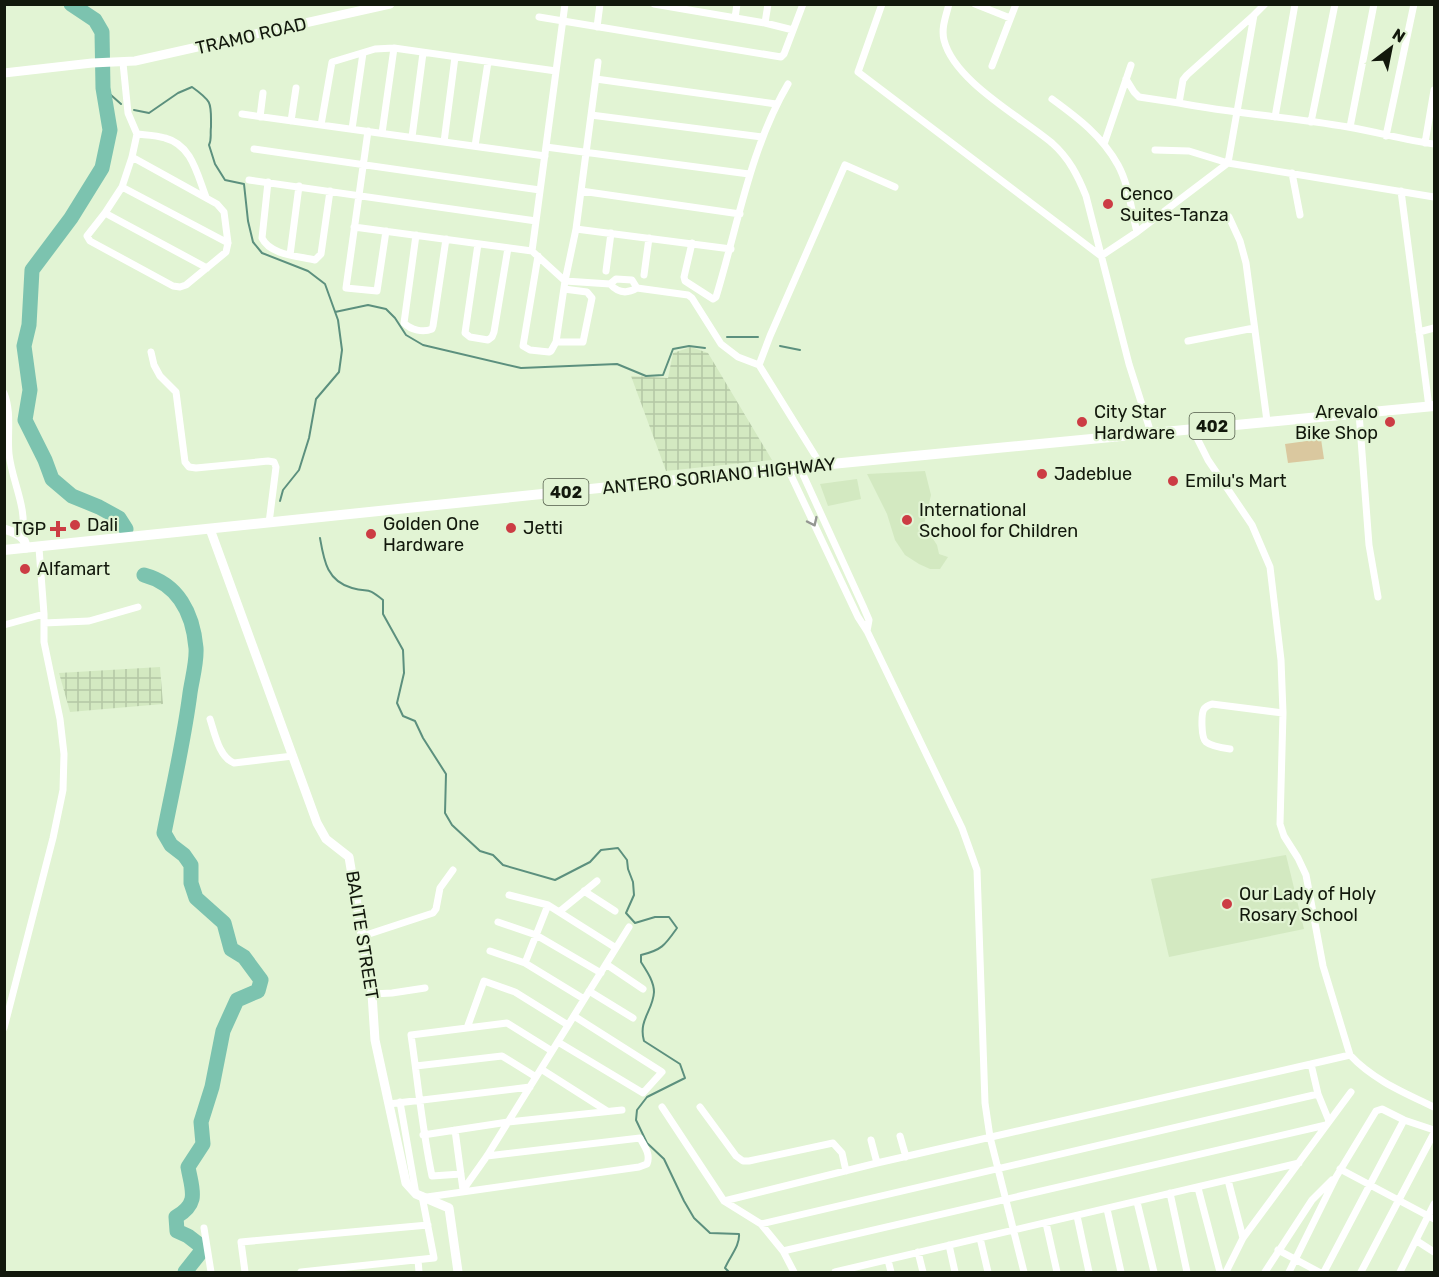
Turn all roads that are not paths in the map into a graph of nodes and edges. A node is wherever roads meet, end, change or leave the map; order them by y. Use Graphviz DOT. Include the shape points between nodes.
graph roads {
  1 [pos="390,4"];
  2 [pos="565,4"];
  3 [pos="600,4"];
  4 [pos="706,4"];
  5 [pos="737,4"];
  6 [pos="768,4"];
  7 [pos="803,4"];
  8 [pos="882,4"];
  9 [pos="949,4"];
  10 [pos="975,4"];
  11 [pos="1016,4"];
  12 [pos="1265,4"];
  13 [pos="1295,4"];
  14 [pos="1335,4"];
  15 [pos="1374,4"];
  16 [pos="1414,4"];
  17 [pos="659,5"];
  18 [pos="705,13"];
  19 [pos="1254,15"];
  20 [pos="539,16"];
  21 [pos="735,18"];
  22 [pos="1010,18"];
  23 [pos="563,21"];
  24 [pos="765,22"];
  25 [pos="597,27"];
  26 [pos="794,30"];
  27 [pos="394,48"];
  28 [pos="423,52"];
  29 [pos="363,53"];
  30 [pos="454,57"];
  31 [pos="488,62"];
  32 [pos="598,62"];
  33 [pos="123,63"];
  34 [pos="1131,65"];
  35 [pos="992,66"];
  36 [pos="556,71"];
  37 [pos="4,73"];
  38 [pos="596,79"];
  39 [pos="1126,79"];
  40 [pos="788,84"];
  41 [pos="296,88"];
  42 [pos="1434,90"];
  43 [pos="263,93"];
  44 [pos="1052,99"];
  45 [pos="1179,103"];
  46 [pos="776,104"];
  47 [pos="1236,113"];
  48 [pos="242,114"];
  49 [pos="591,115"];
  50 [pos="260,117"];
  51 [pos="1275,117"];
  52 [pos="291,121"];
  53 [pos="1311,122"];
  54 [pos="321,125"];
  55 [pos="1350,127"];
  56 [pos="352,129"];
  57 [pos="368,131"];
  58 [pos="382,133"];
  59 [pos="137,134"];
  60 [pos="1386,136"];
  61 [pos="412,137"];
  62 [pos="762,137"];
  63 [pos="444,142"];
  64 [pos="1425,143"];
  65 [pos="1104,144"];
  66 [pos="1434,144"];
  67 [pos="475,146"];
  68 [pos="546,147"];
  69 [pos="255,149"];
  70 [pos="1155,150"];
  71 [pos="586,151"];
  72 [pos="545,156"];
  73 [pos="132,157"];
  74 [pos="1228,163"];
  75 [pos="363,165"];
  76 [pos="1292,173"];
  77 [pos="750,174"];
  78 [pos="249,180"];
  79 [pos="268,182"];
  80 [pos="299,186"];
  81 [pos="122,187"];
  82 [pos="895,187"];
  83 [pos="540,190"];
  84 [pos="330,191"];
  85 [pos="581,191"];
  86 [pos="1401,191"];
  87 [pos="359,195"];
  88 [pos="206,197"];
  89 [pos="1434,197"];
  90 [pos="105,213"];
  91 [pos="740,214"];
  92 [pos="1300,215"];
  93 [pos="1229,217"];
  94 [pos="536,221"];
  95 [pos="354,226"];
  96 [pos="576,229"];
  97 [pos="386,231"];
  98 [pos="1137,232"];
  99 [pos="611,233"];
  100 [pos="416,236"];
  101 [pos="649,238"];
  102 [pos="446,239"];
  103 [pos="228,243"];
  104 [pos="692,243"];
  105 [pos="478,244"];
  106 [pos="508,248"];
  107 [pos="731,249"];
  108 [pos="535,254"];
  109 [pos="290,255"];
  110 [pos="1101,256"];
  111 [pos="207,268"];
  112 [pos="606,271"];
  113 [pos="644,275"];
  114 [pos="565,280"];
  115 [pos="610,284"];
  116 [pos="637,288"];
  117 [pos="564,289"];
  118 [pos="1254,328"];
  119 [pos="1434,328"];
  120 [pos="1419,332"];
  121 [pos="1188,341"];
  122 [pos="556,342"];
  123 [pos="151,352"];
  124 [pos="759,365"];
  125 [pos="4,393"];
  126 [pos="1432,406"];
  127 [pos="1359,413"];
  128 [pos="6,421"];
  129 [pos="1267,421"];
  130 [pos="1192,428"];
  131 [pos="1151,433"];
  132 [pos="822,465"];
  133 [pos="794,468"];
  134 [pos="269,523"];
  135 [pos="4,529"];
  136 [pos="210,529"];
  137 [pos="22,537"];
  138 [pos="26,548"];
  139 [pos="39,548"];
  140 [pos="4,550"];
  141 [pos="1378,597"];
  142 [pos="138,606"];
  143 [pos="45,614"];
  144 [pos="44,623"];
  145 [pos="4,625"];
  146 [pos="867,631"];
  147 [pos="1283,712"];
  148 [pos="210,719"];
  149 [pos="1230,750"];
  150 [pos="293,756"];
  151 [pos="453,870"];
  152 [pos="597,881"];
  153 [pos="585,891"];
  154 [pos="509,894"];
  155 [pos="548,905"];
  156 [pos="615,911"];
  157 [pos="559,912"];
  158 [pos="498,922"];
  159 [pos="629,927"];
  160 [pos="536,935"];
  161 [pos="363,936"];
  162 [pos="616,948"];
  163 [pos="490,951"];
  164 [pos="525,963"];
  165 [pos="606,964"];
  166 [pos="601,973"];
  167 [pos="425,988"];
  168 [pos="643,989"];
  169 [pos="589,991"];
  170 [pos="372,994"];
  171 [pos="584,999"];
  172 [pos="574,1016"];
  173 [pos="633,1018"];
  174 [pos="568,1025"];
  175 [pos="4,1028"];
  176 [pos="467,1028"];
  177 [pos="558,1042"];
  178 [pos="552,1051"];
  179 [pos="1350,1055"];
  180 [pos="1311,1064"];
  181 [pos="416,1066"];
  182 [pos="541,1069"];
  183 [pos="536,1077"];
  184 [pos="530,1087"];
  185 [pos="1351,1092"];
  186 [pos="1318,1094"];
  187 [pos="420,1099"];
  188 [pos="400,1102"];
  189 [pos="389,1104"];
  190 [pos="662,1107"];
  191 [pos="700,1107"];
  192 [pos="1434,1107"];
  193 [pos="622,1110"];
  194 [pos="607,1111"];
  195 [pos="1404,1120"];
  196 [pos="508,1122"];
  197 [pos="1327,1123"];
  198 [pos="455,1130"];
  199 [pos="1434,1132"];
  200 [pos="423,1135"];
  201 [pos="900,1136"];
  202 [pos="990,1137"];
  203 [pos="871,1140"];
  204 [pos="487,1156"];
  205 [pos="906,1157"];
  206 [pos="1299,1162"];
  207 [pos="877,1163"];
  208 [pos="999,1168"];
  209 [pos="1340,1169"];
  210 [pos="846,1171"];
  211 [pos="461,1174"];
  212 [pos="1336,1177"];
  213 [pos="1228,1180"];
  214 [pos="1369,1185"];
  215 [pos="1198,1188"];
  216 [pos="463,1191"];
  217 [pos="1170,1193"];
  218 [pos="422,1196"];
  219 [pos="1006,1199"];
  220 [pos="724,1201"];
  221 [pos="1137,1202"];
  222 [pos="1399,1202"];
  223 [pos="1434,1204"];
  224 [pos="1107,1209"];
  225 [pos="1077,1216"];
  226 [pos="1432,1217"];
  227 [pos="1046,1223"];
  228 [pos="761,1224"];
  229 [pos="429,1225"];
  230 [pos="204,1228"];
  231 [pos="1014,1230"];
  232 [pos="980,1238"];
  233 [pos="1243,1238"];
  234 [pos="1417,1241"];
  235 [pos="949,1245"];
  236 [pos="1278,1250"];
  237 [pos="783,1251"];
  238 [pos="918,1252"];
  239 [pos="1434,1252"];
  240 [pos="418,1260"];
  241 [pos="888,1260"];
  242 [pos="1296,1260"];
  243 [pos="384,1263"];
  244 [pos="355,1270"];
  245 [pos="857,1270"];
  246 [pos="324,1271"];
  247 [pos="211,1272"];
  248 [pos="245,1272"];
  249 [pos="301,1272"];
  250 [pos="386,1272"];
  251 [pos="419,1272"];
  252 [pos="458,1272"];
  253 [pos="794,1272"];
  254 [pos="835,1272"];
  255 [pos="891,1272"];
  256 [pos="923,1272"];
  257 [pos="955,1272"];
  258 [pos="988,1272"];
  259 [pos="1024,1272"];
  260 [pos="1057,1272"];
  261 [pos="1089,1272"];
  262 [pos="1121,1272"];
  263 [pos="1154,1272"];
  264 [pos="1187,1272"];
  265 [pos="1220,1272"];
  266 [pos="1226,1272"];
  267 [pos="1265,1272"];
  268 [pos="1289,1272"];
  269 [pos="1319,1272"];
  270 [pos="1324,1272"];
  271 [pos="1361,1272"];
  272 [pos="1400,1272"];
  1 -- 33 [label="street, TRAMO ROAD"];
  2 -- 23 [label="street"];
  3 -- 25 [label="street"];
  4 -- 18 [label="street"];
  5 -- 21 [label="street"];
  6 -- 24 [label="street"];
  7 -- 26 [label="street"];
  8 -- 110 [label="street" via="858,72"];
  9 -- 110 [label="street" via="943,39 949,53 980,88 1067,159 1086,196"];
  10 -- 22 [label="street"];
  11 -- 22 [label="street"];
  12 -- 19 [label="street"];
  13 -- 51 [label="street"];
  14 -- 53 [label="street"];
  15 -- 55 [label="street"];
  16 -- 60 [label="street"];
  17 -- 18 [label="street"];
  18 -- 21 [label="street"];
  19 -- 45 [label="street" via="1191,69 1183,80"];
  19 -- 47 [label="street"];
  20 -- 23 [label="street"];
  21 -- 24 [label="street"];
  22 -- 35 [label="street"];
  23 -- 25 [label="street"];
  23 -- 36 [label="street"];
  24 -- 26 [label="street"];
  25 -- 26 [label="street" via="781,57"];
  27 -- 28 [label="street"];
  27 -- 29 [label="street"];
  27 -- 58 [label="street"];
  28 -- 30 [label="street"];
  28 -- 61 [label="street"];
  29 -- 54 [label="street" via="332,62"];
  29 -- 56 [label="street"];
  30 -- 31 [label="street"];
  30 -- 63 [label="street"];
  31 -- 36 [label="street"];
  31 -- 67 [label="street"];
  32 -- 38 [label="street"];
  33 -- 37 [label="street, TRAMO ROAD"];
  33 -- 59 [label="street" via="128,113"];
  34 -- 39 [label="street"];
  36 -- 68 [label="street"];
  38 -- 46 [label="street"];
  38 -- 49 [label="street"];
  39 -- 45 [label="street" via="1139,97"];
  39 -- 65 [label="street"];
  40 -- 46 [label="street"];
  41 -- 52 [label="street"];
  42 -- 64 [label="street"];
  43 -- 50 [label="street"];
  44 -- 65 [label="street" via="1082,120"];
  45 -- 47 [label="street"];
  46 -- 62 [label="street"];
  47 -- 51 [label="street"];
  47 -- 74 [label="street"];
  48 -- 50 [label="street"];
  49 -- 62 [label="street"];
  49 -- 71 [label="street"];
  50 -- 52 [label="street"];
  51 -- 53 [label="street"];
  52 -- 54 [label="street"];
  53 -- 55 [label="street"];
  54 -- 56 [label="street"];
  55 -- 60 [label="street"];
  56 -- 57 [label="street"];
  57 -- 58 [label="street"];
  57 -- 75 [label="street"];
  58 -- 61 [label="street"];
  59 -- 73 [label="street"];
  59 -- 88 [label="street" via="166,138 187,152"];
  60 -- 64 [label="street"];
  61 -- 63 [label="street"];
  62 -- 77 [label="street"];
  63 -- 67 [label="street"];
  64 -- 66 [label="street"];
  65 -- 98 [label="street" via="1126,185"];
  67 -- 72 [label="street"];
  68 -- 71 [label="street"];
  68 -- 72 [label="street"];
  69 -- 75 [label="street"];
  70 -- 74 [label="street" via="1189,151"];
  71 -- 77 [label="street"];
  71 -- 85 [label="street"];
  72 -- 83 [label="street"];
  73 -- 81 [label="street"];
  73 -- 88 [label="street"];
  74 -- 76 [label="street"];
  74 -- 98 [label="street"];
  75 -- 83 [label="street"];
  75 -- 87 [label="street"];
  76 -- 86 [label="street"];
  76 -- 92 [label="street"];
  77 -- 91 [label="street"];
  78 -- 79 [label="street"];
  79 -- 80 [label="street"];
  79 -- 109 [label="street" via="262,238 272,249"];
  80 -- 84 [label="street"];
  80 -- 109 [label="street"];
  81 -- 90 [label="street"];
  81 -- 103 [label="street"];
  82 -- 124 [label="street" via="845,165"];
  83 -- 94 [label="street"];
  84 -- 87 [label="street"];
  84 -- 109 [label="street" via="321,254 315,260"];
  85 -- 91 [label="street"];
  85 -- 96 [label="street"];
  86 -- 89 [label="street"];
  86 -- 120 [label="street"];
  87 -- 94 [label="street"];
  87 -- 95 [label="street"];
  88 -- 103 [label="street" via="224,212"];
  90 -- 111 [label="street"];
  90 -- 111 [label="street" via="88,233 90,241 173,286 186,285"];
  91 -- 107 [label="street"];
  93 -- 118 [label="street" via="1246,263"];
  94 -- 108 [label="street"];
  95 -- 97 [label="street"];
  95 -- 97 [label="street" via="346,285 350,290 377,291"];
  96 -- 99 [label="street"];
  96 -- 114 [label="street"];
  97 -- 100 [label="street"];
  98 -- 110 [label="street"];
  99 -- 101 [label="street"];
  99 -- 112 [label="street"];
  100 -- 102 [label="street"];
  100 -- 102 [label="street" via="404,323 427,331 434,326"];
  101 -- 104 [label="street"];
  101 -- 113 [label="street"];
  102 -- 105 [label="street"];
  103 -- 111 [label="street" via="226,252"];
  104 -- 107 [label="street"];
  104 -- 107 [label="street" via="685,281 714,300"];
  105 -- 106 [label="street"];
  105 -- 106 [label="street" via="465,333 470,337 492,337"];
  106 -- 108 [label="street"];
  108 -- 114 [label="street"];
  108 -- 122 [label="street" via="523,346 549,352"];
  110 -- 131 [label="street"];
  114 -- 115 [label="street"];
  114 -- 117 [label="street"];
  115 -- 116 [label="street" via="623,292"];
  115 -- 116 [label="street" via="624,278 632,280"];
  116 -- 124 [label="street" via="690,296 721,344 738,357"];
  117 -- 122 [label="street"];
  117 -- 122 [label="street" via="587,292 592,298 583,342"];
  118 -- 121 [label="street"];
  118 -- 129 [label="street"];
  119 -- 120 [label="street"];
  120 -- 126 [label="street"];
  123 -- 134 [label="street" via="160,376 176,392 185,462 189,466 274,462"];
  124 -- 132 [label="street"];
  125 -- 128 [label="street" via="9,403"];
  126 -- 127 [label="main road, ANTERO SORIANO HIGHWAY / 402"];
  127 -- 129 [label="main road, ANTERO SORIANO HIGHWAY / 402"];
  127 -- 141 [label="street" via="1369,545"];
  128 -- 137 [label="street" via="11,467 25,518"];
  129 -- 130 [label="main road, ANTERO SORIANO HIGHWAY / 402"];
  130 -- 131 [label="main road, ANTERO SORIANO HIGHWAY / 402"];
  130 -- 147 [label="street" via="1208,460 1252,525 1270,567"];
  131 -- 132 [label="main road, ANTERO SORIANO HIGHWAY / 402"];
  132 -- 133 [label="main road, ANTERO SORIANO HIGHWAY / 402"];
  133 -- 134 [label="main road, ANTERO SORIANO HIGHWAY / 402"];
  133 -- 146 [label="street, one-way"];
  133 -- 146 [label="street" via="863,606 869,620"];
  134 -- 136 [label="main road, ANTERO SORIANO HIGHWAY / 402"];
  135 -- 137 [label="street"];
  136 -- 139 [label="main road, ANTERO SORIANO HIGHWAY / 402"];
  136 -- 150 [label="street, BALITE STREET"];
  137 -- 138 [label="street"];
  138 -- 139 [label="main road, ANTERO SORIANO HIGHWAY / 402"];
  138 -- 140 [label="main road, ANTERO SORIANO HIGHWAY / 402"];
  139 -- 143 [label="street"];
  142 -- 144 [label="street" via="89,621"];
  143 -- 144 [label="street"];
  143 -- 145 [label="street"];
  144 -- 175 [label="street" via="64,754 63,790"];
  146 -- 202 [label="street" via="962,828 977,870 985,1102"];
  147 -- 149 [label="street" via="1212,704 1205,707 1205,740"];
  147 -- 179 [label="street" via="1280,824 1306,875 1323,966"];
  148 -- 150 [label="street" via="223,754 234,763"];
  150 -- 161 [label="street, BALITE STREET" via="321,833 349,856"];
  151 -- 161 [label="street" via="440,888 433,914"];
  152 -- 153 [label="street"];
  153 -- 156 [label="street"];
  153 -- 157 [label="street"];
  154 -- 155 [label="street"];
  155 -- 157 [label="street"];
  155 -- 160 [label="street"];
  157 -- 162 [label="street"];
  158 -- 160 [label="street"];
  159 -- 162 [label="street"];
  160 -- 164 [label="street"];
  160 -- 166 [label="street"];
  161 -- 170 [label="street, BALITE STREET"];
  162 -- 165 [label="street"];
  163 -- 164 [label="street"];
  164 -- 171 [label="street"];
  165 -- 166 [label="street"];
  165 -- 168 [label="street"];
  166 -- 169 [label="street"];
  167 -- 170 [label="street"];
  169 -- 171 [label="street"];
  169 -- 173 [label="street"];
  170 -- 189 [label="street, BALITE STREET" via="375,1040"];
  171 -- 172 [label="street"];
  172 -- 174 [label="street"];
  172 -- 177 [label="street" via="662,1072 643,1093"];
  174 -- 176 [label="street" via="515,992 484,981"];
  174 -- 177 [label="street"];
  176 -- 178 [label="street" via="507,1023"];
  176 -- 181 [label="street" via="411,1035"];
  177 -- 178 [label="street"];
  178 -- 182 [label="street"];
  179 -- 180 [label="street"];
  179 -- 192 [label="street" via="1380,1079"];
  180 -- 186 [label="street"];
  180 -- 202 [label="street"];
  181 -- 183 [label="street" via="502,1056"];
  181 -- 187 [label="street"];
  182 -- 183 [label="street"];
  182 -- 194 [label="street"];
  183 -- 184 [label="street"];
  184 -- 187 [label="street"];
  184 -- 196 [label="street"];
  185 -- 197 [label="street"];
  186 -- 197 [label="street"];
  186 -- 208 [label="street"];
  187 -- 188 [label="street"];
  187 -- 200 [label="street"];
  188 -- 189 [label="street"];
  188 -- 218 [label="street"];
  189 -- 218 [label="street, BALITE STREET" via="406,1183"];
  190 -- 220 [label="street"];
  191 -- 210 [label="street" via="742,1161 833,1143 842,1153"];
  193 -- 194 [label="street"];
  194 -- 196 [label="street"];
  195 -- 199 [label="street"];
  195 -- 209 [label="street" via="1382,1109 1376,1111"];
  195 -- 214 [label="street"];
  196 -- 198 [label="street"];
  196 -- 204 [label="street"];
  197 -- 206 [label="street"];
  197 -- 219 [label="street"];
  198 -- 200 [label="street"];
  198 -- 211 [label="street"];
  199 -- 222 [label="street"];
  200 -- 211 [label="street" via="432,1176"];
  201 -- 205 [label="street"];
  202 -- 205 [label="street"];
  202 -- 208 [label="street"];
  203 -- 207 [label="street"];
  204 -- 216 [label="street"];
  204 -- 216 [label="street" via="640,1138 649,1160 639,1167"];
  205 -- 207 [label="street"];
  206 -- 213 [label="street"];
  206 -- 233 [label="street"];
  207 -- 210 [label="street"];
  208 -- 219 [label="street"];
  208 -- 228 [label="street"];
  209 -- 212 [label="street"];
  209 -- 214 [label="street"];
  210 -- 220 [label="street"];
  211 -- 216 [label="street"];
  212 -- 236 [label="street" via="1312,1200"];
  212 -- 242 [label="street"];
  213 -- 215 [label="street"];
  213 -- 233 [label="street"];
  214 -- 222 [label="street"];
  214 -- 270 [label="street"];
  215 -- 217 [label="street"];
  215 -- 265 [label="street"];
  216 -- 218 [label="street"];
  217 -- 221 [label="street"];
  217 -- 264 [label="street"];
  218 -- 229 [label="street"];
  218 -- 252 [label="street, BALITE STREET" via="449,1208"];
  219 -- 231 [label="street"];
  219 -- 237 [label="street"];
  220 -- 228 [label="street"];
  221 -- 224 [label="street"];
  221 -- 263 [label="street"];
  222 -- 226 [label="street"];
  222 -- 271 [label="street"];
  223 -- 226 [label="street"];
  224 -- 225 [label="street"];
  224 -- 262 [label="street"];
  225 -- 227 [label="street"];
  225 -- 261 [label="street"];
  226 -- 234 [label="street"];
  227 -- 231 [label="street"];
  227 -- 260 [label="street"];
  228 -- 237 [label="street"];
  229 -- 240 [label="street" via="434,1258"];
  229 -- 248 [label="street" via="241,1242"];
  230 -- 247 [label="street"];
  231 -- 232 [label="street"];
  231 -- 259 [label="street"];
  232 -- 235 [label="street"];
  232 -- 258 [label="street"];
  233 -- 266 [label="street"];
  234 -- 239 [label="street"];
  234 -- 272 [label="street"];
  235 -- 238 [label="street"];
  235 -- 257 [label="street"];
  236 -- 242 [label="street"];
  236 -- 267 [label="street"];
  237 -- 253 [label="street"];
  238 -- 241 [label="street"];
  238 -- 256 [label="street"];
  240 -- 243 [label="street"];
  240 -- 251 [label="street"];
  241 -- 245 [label="street"];
  241 -- 255 [label="street"];
  242 -- 268 [label="street"];
  242 -- 269 [label="street"];
  243 -- 244 [label="street"];
  243 -- 250 [label="street"];
  244 -- 246 [label="street"];
  245 -- 254 [label="street"];
  246 -- 249 [label="street"];
}
